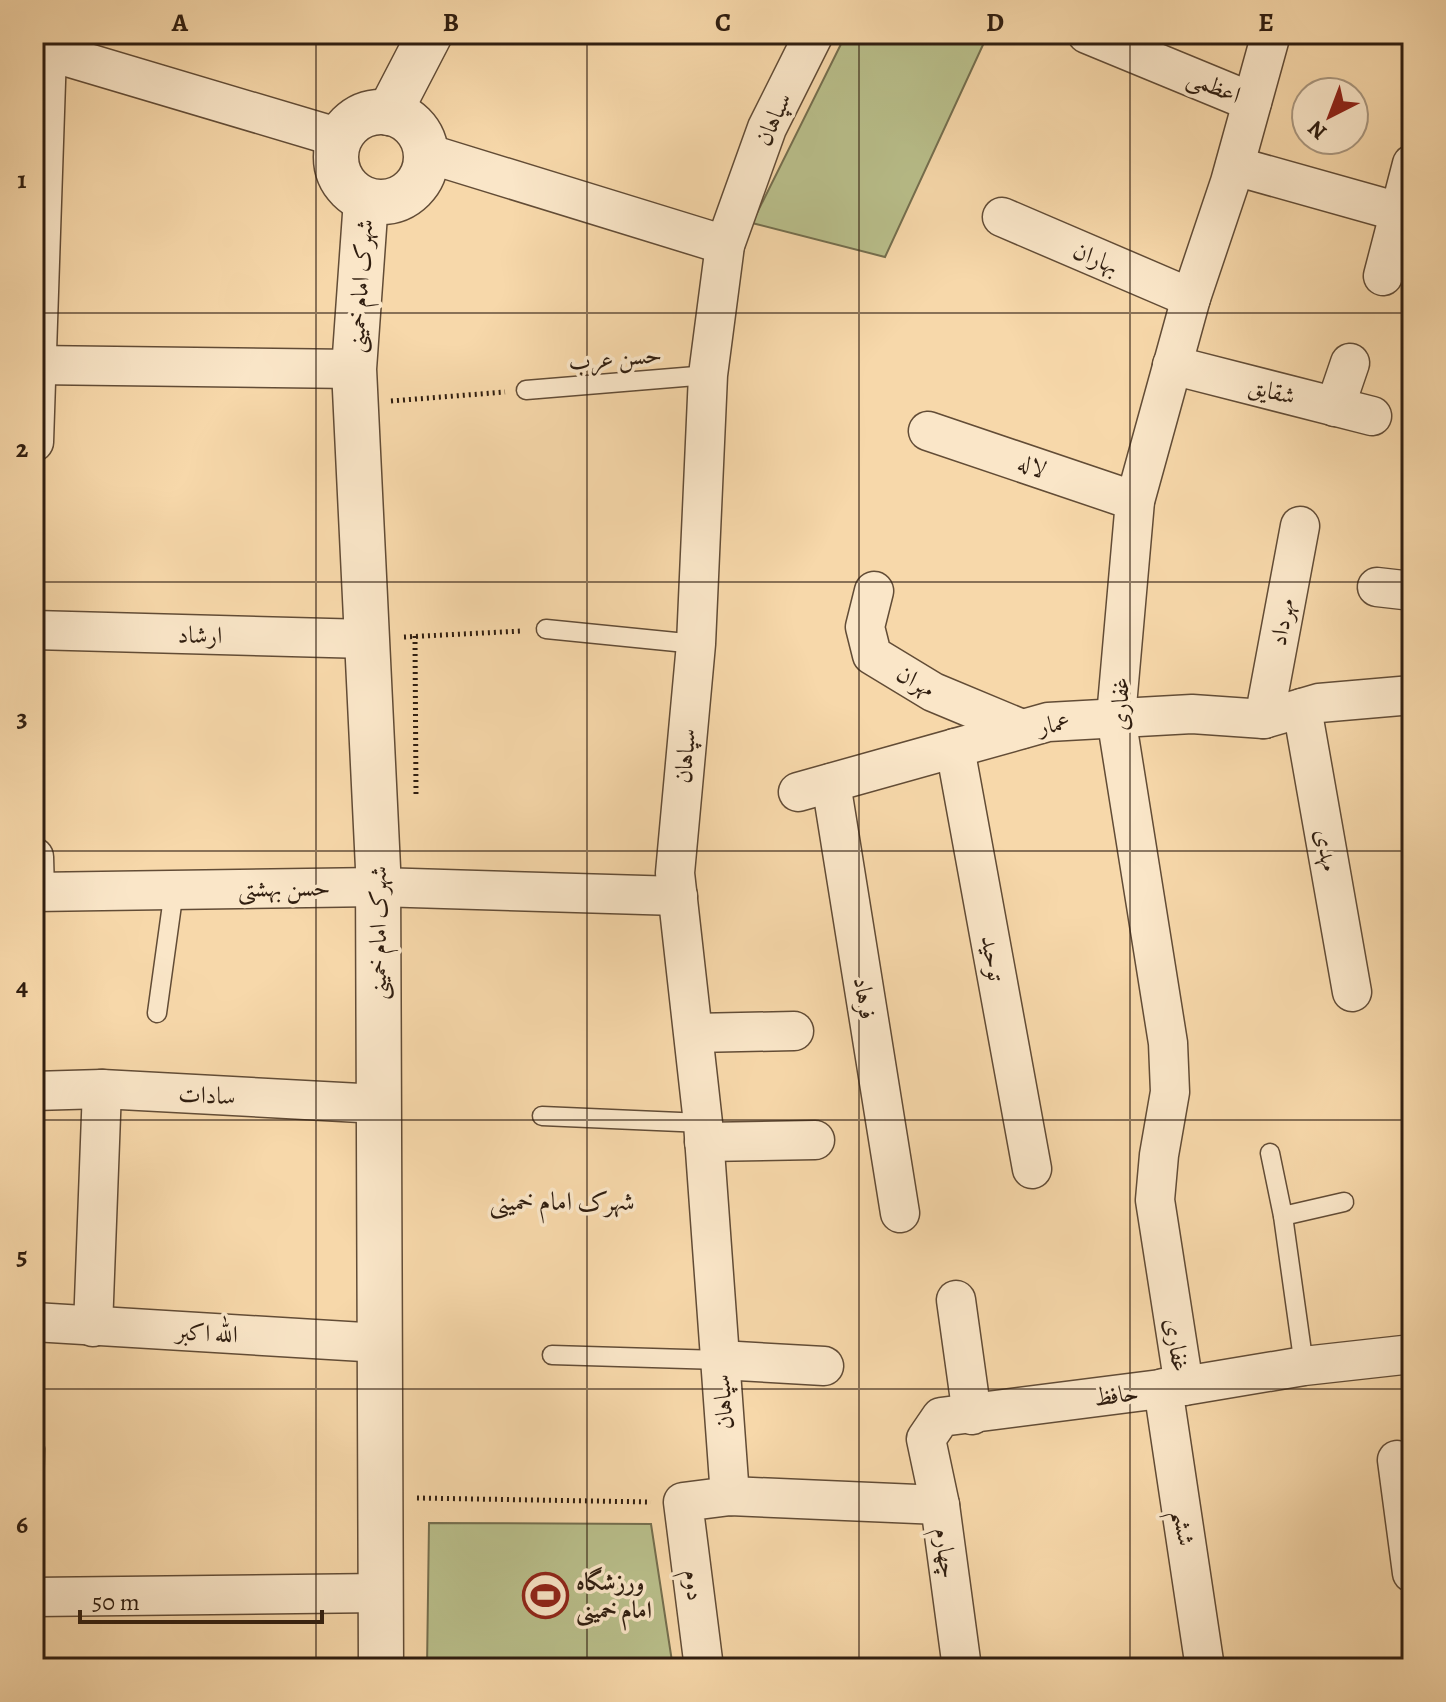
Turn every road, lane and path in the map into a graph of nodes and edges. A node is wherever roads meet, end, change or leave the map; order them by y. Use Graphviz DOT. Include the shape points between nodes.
graph roads {
  1 [pos="430,34"];
  2 [pos="814,34"];
  3 [pos="1087,34"];
  4 [pos="1271,34"];
  5 [pos="46,44"];
  6 [pos="1252,102"];
  7 [pos="389,113"];
  8 [pos="340,138"];
  9 [pos="426,153"];
  10 [pos="1412,164"];
  11 [pos="1235,166"];
  12 [pos="366,200"];
  13 [pos="1399,212"];
  14 [pos="1002,217"];
  15 [pos="725,245"];
  16 [pos="1383,276"];
  17 [pos="1191,298"];
  18 [pos="1350,363"];
  19 [pos="35,365"];
  20 [pos="1172,365"];
  21 [pos="708,375"];
  22 [pos="355,386"];
  23 [pos="526,390"];
  24 [pos="1335,407"];
  25 [pos="1372,416"];
  26 [pos="928,431"];
  27 [pos="34,442"];
  28 [pos="1135,501"];
  29 [pos="1300,526"];
  30 [pos="874,591"];
  31 [pos="546,629"];
  32 [pos="34,630"];
  33 [pos="367,639"];
  34 [pos="696,644"];
  35 [pos="1412,695"];
  36 [pos="1302,708"];
  37 [pos="1116,717"];
  38 [pos="1264,719"];
  39 [pos="1022,729"];
  40 [pos="955,748"];
  41 [pos="814,788"];
  42 [pos="34,857"];
  43 [pos="378,887"];
  44 [pos="174,890"];
  45 [pos="34,892"];
  46 [pos="678,896"];
  47 [pos="1352,992"];
  48 [pos="157,1013"];
  49 [pos="794,1031"];
  50 [pos="694,1033"];
  51 [pos="102,1089"];
  52 [pos="34,1091"];
  53 [pos="379,1104"];
  54 [pos="542,1116"];
  55 [pos="703,1133"];
  56 [pos="815,1140"];
  57 [pos="1270,1153"];
  58 [pos="1032,1169"];
  59 [pos="1344,1202"];
  60 [pos="900,1213"];
  61 [pos="1283,1216"];
  62 [pos="956,1300"];
  63 [pos="34,1322"];
  64 [pos="93,1327"];
  65 [pos="380,1343"];
  66 [pos="1412,1354"];
  67 [pos="552,1355"];
  68 [pos="720,1360"];
  69 [pos="824,1366"];
  70 [pos="1304,1366"];
  71 [pos="1174,1387"];
  72 [pos="972,1415"];
  73 [pos="926,1439"];
  74 [pos="35,1448"];
  75 [pos="1397,1460"];
  76 [pos="34,1488"];
  77 [pos="730,1496"];
  78 [pos="380,1497"];
  79 [pos="683,1502"];
  80 [pos="940,1505"];
  81 [pos="1412,1573"];
  82 [pos="381,1593"];
  83 [pos="34,1597"];
  84 [pos="381,1668"];
  85 [pos="704,1668"];
  86 [pos="962,1668"];
  87 [pos="1205,1668"];
  1 -- 7 [label="street"];
  2 -- 15 [label="street, سپاهان" via="767,128"];
  3 -- 6 [label="street, اعظمی"];
  4 -- 6 [label="street, غفاری"];
  5 -- 8 [label="street"];
  5 -- 19 [label="street"];
  6 -- 11 [label="street, غفاری"];
  7 -- 8 [label="street" via="360,117"];
  7 -- 9 [label="street" via="415,127"];
  8 -- 12 [label="street" via="337,168 343,182"];
  9 -- 12 [label="street" via="419,182 409,192 397,200"];
  9 -- 15 [label="street"];
  10 -- 13 [label="street"];
  11 -- 13 [label="street"];
  11 -- 17 [label="street, غفاری"];
  12 -- 22 [label="street, شهرک امام خمینی"];
  13 -- 16 [label="street"];
  14 -- 17 [label="street, بهاران"];
  15 -- 21 [label="street, سپاهان"];
  17 -- 20 [label="street, غفاری"];
  18 -- 24 [label="street"];
  19 -- 22 [label="street"];
  19 -- 27 [label="street"];
  20 -- 24 [label="street, شقایق"];
  20 -- 28 [label="street, غفاری"];
  21 -- 23 [label="lane, حسن عرب"];
  21 -- 34 [label="street, سپاهان"];
  22 -- 23 [label="path"];
  22 -- 33 [label="street, شهرک امام خمینی"];
  24 -- 25 [label="street, شقایق"];
  26 -- 28 [label="street, لاله"];
  28 -- 37 [label="street, غفاری"];
  29 -- 38 [label="street, مهرداد"];
  30 -- 39 [label="street, مهران" via="865,627 872,655 933,692"];
  31 -- 33 [label="path"];
  31 -- 34 [label="lane"];
  32 -- 33 [label="street, ارشاد"];
  33 -- 43 [label="street, شهرک امام خمینی"];
  34 -- 46 [label="street, سپاهان" via="675,873"];
  35 -- 36 [label="street, عمار"];
  36 -- 38 [label="street, عمار"];
  36 -- 47 [label="street, مهدی"];
  37 -- 38 [label="street, عمار" via="1192,714"];
  37 -- 39 [label="street, عمار"];
  37 -- 71 [label="street, غفاری" via="1168,1043 1170,1092 1155,1200"];
  39 -- 40 [label="street, عمار"];
  40 -- 41 [label="street, عمار"];
  40 -- 58 [label="street, توحید"];
  41 -- 60 [label="street, فرهاد"];
  42 -- 45 [label="street"];
  43 -- 44 [label="street, حسن بهشتی"];
  43 -- 46 [label="street, حسن بهشتی"];
  43 -- 53 [label="street, شهرک امام خمینی"];
  44 -- 45 [label="street, حسن بهشتی"];
  44 -- 48 [label="lane"];
  46 -- 50 [label="street, سپاهان"];
  49 -- 50 [label="street"];
  50 -- 55 [label="street, سپاهان"];
  51 -- 52 [label="street, سادات"];
  51 -- 53 [label="street, سادات"];
  51 -- 64 [label="street"];
  53 -- 65 [label="street, شهرک امام خمینی"];
  54 -- 55 [label="lane"];
  55 -- 56 [label="street"];
  55 -- 68 [label="street, سپاهان"];
  57 -- 61 [label="lane"];
  59 -- 61 [label="lane"];
  61 -- 70 [label="lane"];
  62 -- 72 [label="street"];
  63 -- 64 [label="street, الله اکبر"];
  64 -- 65 [label="street, الله اکبر"];
  65 -- 78 [label="street, شهرک امام خمینی"];
  66 -- 70 [label="street, حافظ"];
  67 -- 68 [label="lane"];
  68 -- 69 [label="street"];
  68 -- 77 [label="street, سپاهان"];
  70 -- 71 [label="street, حافظ"];
  71 -- 72 [label="street, حافظ"];
  71 -- 87 [label="street, ششم"];
  72 -- 73 [label="street, حافظ" via="941,1417"];
  73 -- 80 [label="street, چهارم"];
  74 -- 76 [label="lane"];
  75 -- 81 [label="street"];
  77 -- 79 [label="street"];
  77 -- 80 [label="street"];
  78 -- 79 [label="path"];
  78 -- 82 [label="street, شهرک امام خمینی"];
  79 -- 85 [label="street, دوم"];
  80 -- 86 [label="street, چهارم"];
  82 -- 83 [label="street"];
  82 -- 84 [label="street, شهرک امام خمینی"];
}
